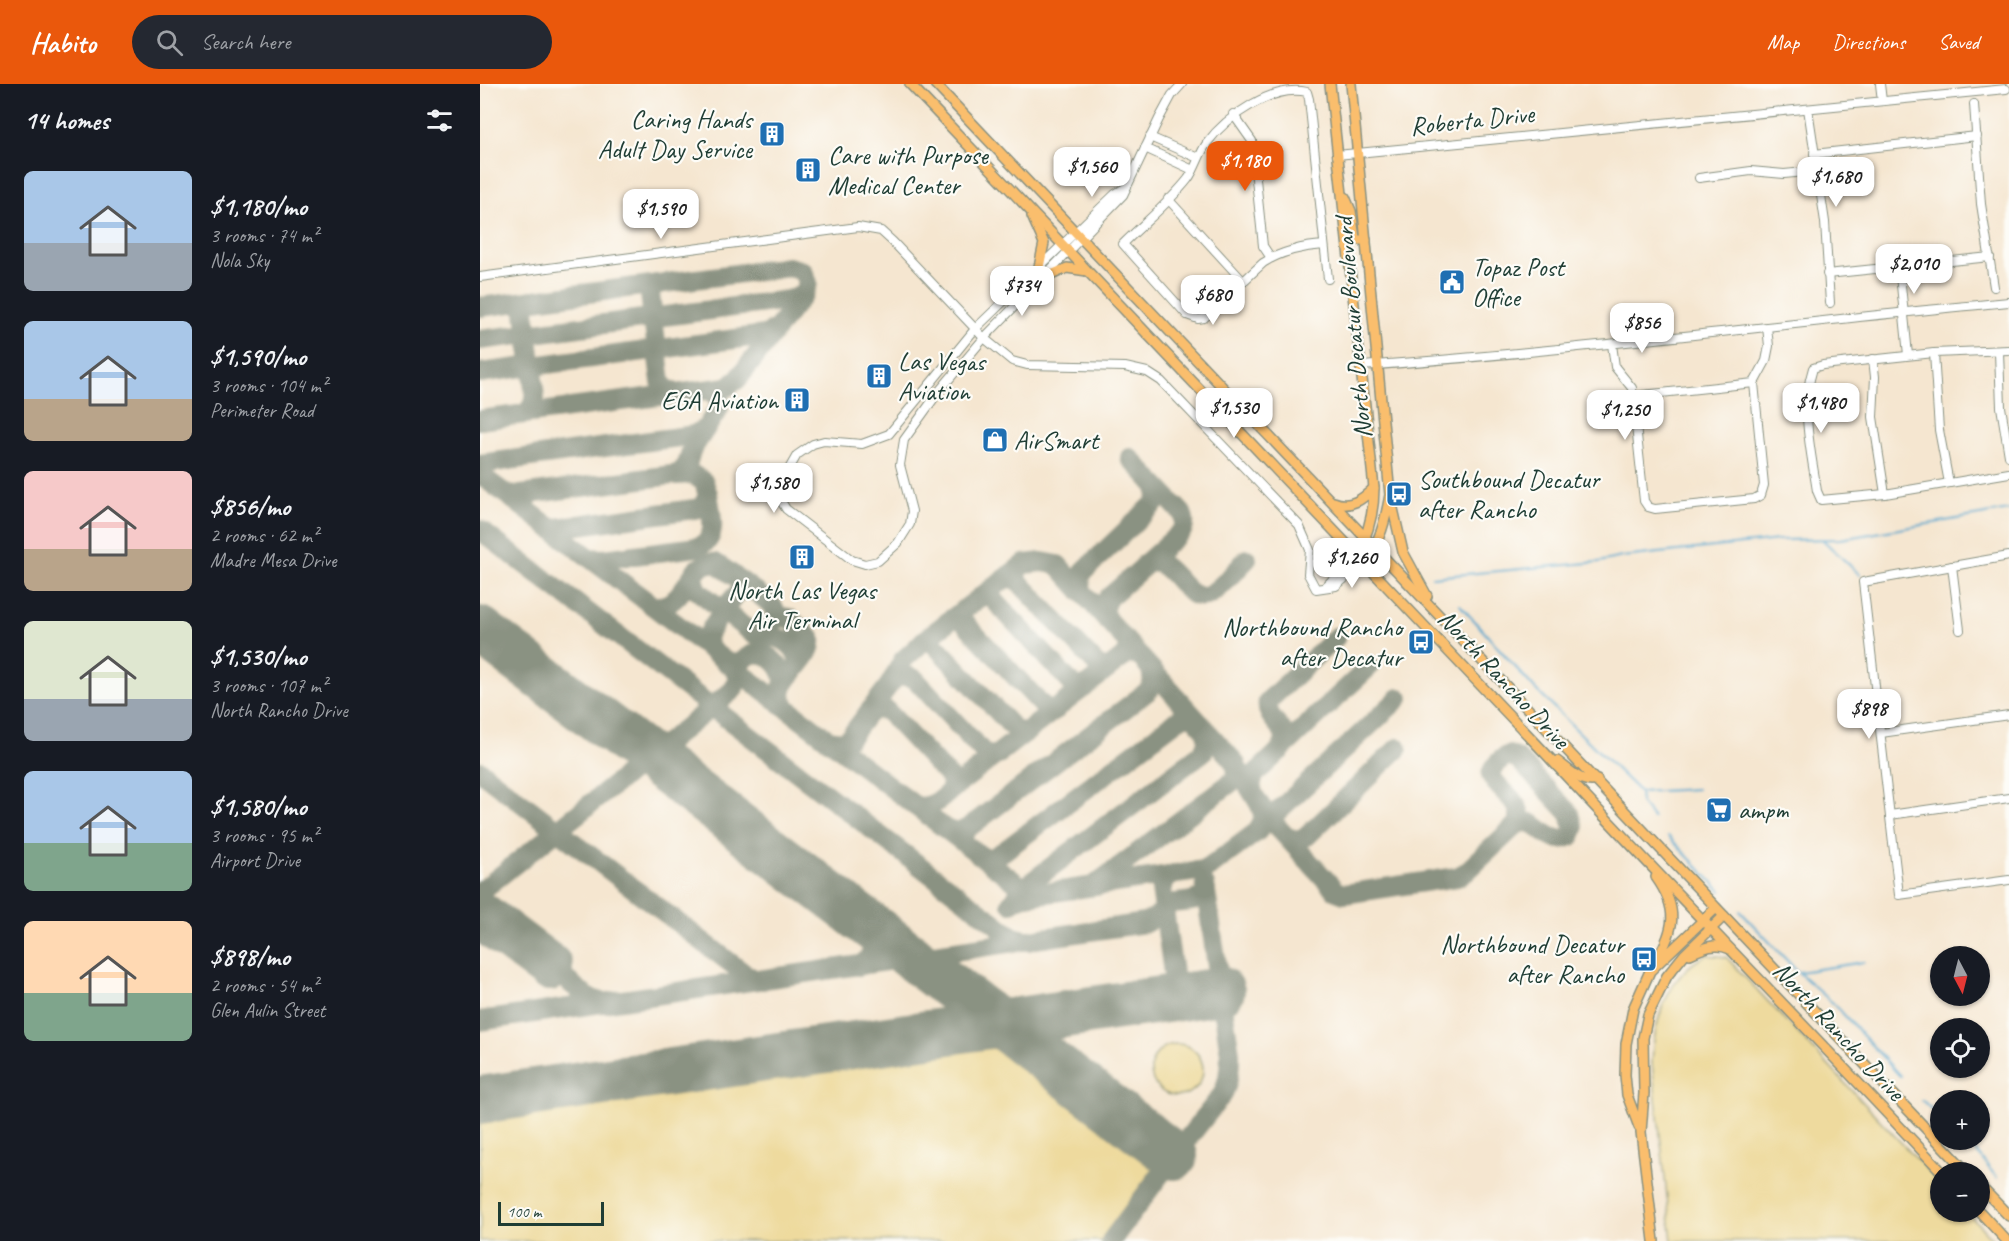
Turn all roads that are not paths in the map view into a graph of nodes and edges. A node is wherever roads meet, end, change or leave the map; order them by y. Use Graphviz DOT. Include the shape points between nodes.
graph roads {
  1 [pos="910,84"];
  2 [pos="935,84"];
  3 [pos="1182,84"];
  4 [pos="1330,84"];
  5 [pos="1351,84"];
  6 [pos="1880,84"];
  7 [pos="2006,89"];
  8 [pos="1882,101"];
  9 [pos="1974,104"];
  10 [pos="1809,109"];
  11 [pos="1233,114"];
  12 [pos="1977,136"];
  13 [pos="1150,137"];
  14 [pos="1145,148"];
  15 [pos="1358,153"];
  16 [pos="1814,154"];
  17 [pos="1337,155"];
  18 [pos="1198,158"];
  19 [pos="1193,170"];
  20 [pos="1816,171"];
  21 [pos="1699,178"];
  22 [pos="1340,183"];
  23 [pos="1168,199"];
  24 [pos="1030,211"];
  25 [pos="1079,235"];
  26 [pos="1366,240"];
  27 [pos="1324,245"];
  28 [pos="1066,248"];
  29 [pos="1990,256"];
  30 [pos="1271,258"];
  31 [pos="1899,265"];
  32 [pos="1039,267"];
  33 [pos="1087,271"];
  34 [pos="1827,274"];
  35 [pos="480,277"];
  36 [pos="1042,279"];
  37 [pos="1328,279"];
  38 [pos="1243,281"];
  39 [pos="1994,287"];
  40 [pos="2009,302"];
  41 [pos="1830,303"];
  42 [pos="1903,312"];
  43 [pos="1767,327"];
  44 [pos="975,329"];
  45 [pos="984,338"];
  46 [pos="1612,344"];
  47 [pos="2009,351"];
  48 [pos="1999,352"];
  49 [pos="1934,353"];
  50 [pos="1908,355"];
  51 [pos="1873,359"];
  52 [pos="1377,365"];
  53 [pos="1362,366"];
  54 [pos="1754,383"];
  55 [pos="1633,396"];
  56 [pos="2009,456"];
  57 [pos="2009,473"];
  58 [pos="1949,483"];
  59 [pos="1374,488"];
  60 [pos="1885,494"];
  61 [pos="1390,495"];
  62 [pos="1332,501"];
  63 [pos="1366,538"];
  64 [pos="1376,548"];
  65 [pos="2009,556"];
  66 [pos="1360,558"];
  67 [pos="1952,566"];
  68 [pos="1434,609"];
  69 [pos="1960,630"];
  70 [pos="2009,715"];
  71 [pos="1881,734"];
  72 [pos="1545,753"];
  73 [pos="1597,780"];
  74 [pos="2009,798"];
  75 [pos="1890,814"];
  76 [pos="1645,861"];
  77 [pos="2009,880"];
  78 [pos="1716,908"];
  79 [pos="1724,916"];
  80 [pos="1703,920"];
  81 [pos="1712,928"];
  82 [pos="1736,953"];
  83 [pos="1684,955"];
  84 [pos="1650,971"];
  85 [pos="1898,1099"];
  86 [pos="1886,1111"];
  87 [pos="1641,1132"];
  88 [pos="1933,1162"];
  89 [pos="1958,1162"];
  90 [pos="1990,1196"];
  91 [pos="2009,1216"];
  92 [pos="1989,1222"];
  93 [pos="1654,1241"];
  94 [pos="2007,1241"];
  1 -- 24 [label="main road, North Rancho Drive"];
  2 -- 25 [label="main road, North Rancho Drive"];
  3 -- 13 [label="street" via="1172,94"];
  4 -- 17 [label="main road, North Decatur Boulevard"];
  5 -- 15 [label="main road, North Decatur Boulevard"];
  6 -- 8 [label="street"];
  7 -- 8 [label="street, Roberta Drive"];
  8 -- 10 [label="street, Roberta Drive"];
  9 -- 12 [label="street"];
  10 -- 15 [label="street, Roberta Drive"];
  10 -- 16 [label="street"];
  11 -- 18 [label="street"];
  11 -- 27 [label="street" via="1276,91 1291,88 1307,92"];
  11 -- 30 [label="street" via="1252,141 1263,246"];
  12 -- 16 [label="street"];
  12 -- 29 [label="street" via="1981,204"];
  13 -- 14 [label="street"];
  13 -- 18 [label="street"];
  14 -- 19 [label="street"];
  14 -- 25 [label="street" via="1117,202"];
  15 -- 17 [label="street, Roberta Drive"];
  15 -- 26 [label="main road, North Decatur Boulevard"];
  16 -- 20 [label="street"];
  17 -- 22 [label="main road, North Decatur Boulevard"];
  18 -- 19 [label="street"];
  19 -- 23 [label="street"];
  20 -- 21 [label="street" via="1751,171"];
  20 -- 34 [label="street" via="1825,222"];
  22 -- 26 [label="main road" via="1351,211 1355,238"];
  22 -- 53 [label="main road, North Decatur Boulevard"];
  23 -- 38 [label="street"];
  23 -- 38 [label="street" via="1123,244 1187,315 1204,318"];
  24 -- 28 [label="main road, North Rancho Drive"];
  24 -- 32 [label="main road" via="1044,243"];
  25 -- 28 [label="street"];
  25 -- 62 [label="main road, North Rancho Drive"];
  26 -- 52 [label="main road, North Decatur Boulevard"];
  27 -- 30 [label="street"];
  27 -- 37 [label="street"];
  28 -- 32 [label="street"];
  28 -- 33 [label="main road, North Rancho Drive"];
  28 -- 36 [label="street"];
  29 -- 31 [label="street"];
  29 -- 39 [label="street"];
  30 -- 38 [label="street"];
  31 -- 34 [label="street"];
  31 -- 42 [label="street"];
  32 -- 44 [label="street"];
  33 -- 36 [label="main road" via="1067,268"];
  33 -- 66 [label="main road, North Rancho Drive"];
  34 -- 41 [label="street"];
  35 -- 44 [label="street" via="858,227 881,231"];
  36 -- 45 [label="street"];
  40 -- 42 [label="street"];
  42 -- 43 [label="street"];
  42 -- 50 [label="street"];
  43 -- 46 [label="street"];
  43 -- 54 [label="street" via="1766,362"];
  44 -- 45 [label="street"];
  44 -- 45 [label="street" via="889,434 862,444 824,441 797,455 781,483 781,501 786,509 852,560 865,564 884,558 910,524 911,503 900,465 904,440"];
  45 -- 66 [label="street" via="1012,361 1027,365 1125,367 1147,372 1161,381 1299,525 1310,550 1308,574 1316,588 1336,586"];
  46 -- 52 [label="street"];
  46 -- 55 [label="street" via="1615,368 1632,388"];
  47 -- 48 [label="street"];
  48 -- 49 [label="street"];
  48 -- 56 [label="street" via="2001,407"];
  49 -- 50 [label="street"];
  49 -- 58 [label="street" via="1939,430"];
  50 -- 51 [label="street"];
  51 -- 60 [label="street" via="1874,417"];
  51 -- 60 [label="street" via="1813,368 1807,422 1821,500"];
  52 -- 53 [label="street"];
  52 -- 61 [label="main road, North Decatur Boulevard"];
  53 -- 59 [label="main road, North Decatur Boulevard"];
  54 -- 55 [label="street"];
  54 -- 55 [label="street" via="1764,485 1761,495 1743,501 1655,510 1648,507 1644,501"];
  57 -- 58 [label="street"];
  58 -- 60 [label="street"];
  59 -- 62 [label="main road" via="1356,502 1341,505"];
  59 -- 63 [label="main road, North Decatur Boulevard"];
  61 -- 64 [label="main road, North Decatur Boulevard"];
  61 -- 68 [label="main road" via="1403,552"];
  62 -- 63 [label="main road, North Rancho Drive"];
  63 -- 64 [label="main road, North Rancho Drive"];
  63 -- 66 [label="main road, North Decatur Boulevard"];
  64 -- 66 [label="main road, North Decatur Boulevard"];
  64 -- 68 [label="main road, North Rancho Drive"];
  65 -- 67 [label="street"];
  66 -- 72 [label="main road, North Rancho Drive"];
  67 -- 69 [label="street"];
  67 -- 71 [label="street" via="1863,582"];
  68 -- 73 [label="main road, North Rancho Drive"];
  70 -- 71 [label="street"];
  71 -- 75 [label="street"];
  72 -- 73 [label="main road" via="1584,780"];
  72 -- 76 [label="main road, North Rancho Drive"];
  73 -- 78 [label="main road, North Rancho Drive"];
  74 -- 75 [label="street"];
  75 -- 77 [label="street" via="1899,895"];
  76 -- 80 [label="main road, North Rancho Drive"];
  76 -- 84 [label="main road" via="1660,882 1673,918 1670,936"];
  78 -- 79 [label="main road, North Rancho Drive"];
  78 -- 80 [label="main road"];
  79 -- 81 [label="main road"];
  79 -- 85 [label="main road, North Rancho Drive"];
  80 -- 81 [label="main road, North Rancho Drive"];
  80 -- 84 [label="main road"];
  81 -- 82 [label="main road, North Rancho Drive"];
  81 -- 83 [label="main road"];
  82 -- 83 [label="main road" via="1719,946"];
  82 -- 86 [label="main road, North Rancho Drive"];
  83 -- 87 [label="main road" via="1667,976 1647,1017"];
  84 -- 87 [label="main road" via="1633,1009 1625,1050 1627,1095"];
  85 -- 86 [label="main road"];
  85 -- 89 [label="main road, North Rancho Drive"];
  86 -- 88 [label="main road, North Rancho Drive"];
  87 -- 93 [label="main road"];
  90 -- 91 [label="main road"];
  92 -- 94 [label="main road"];
}
